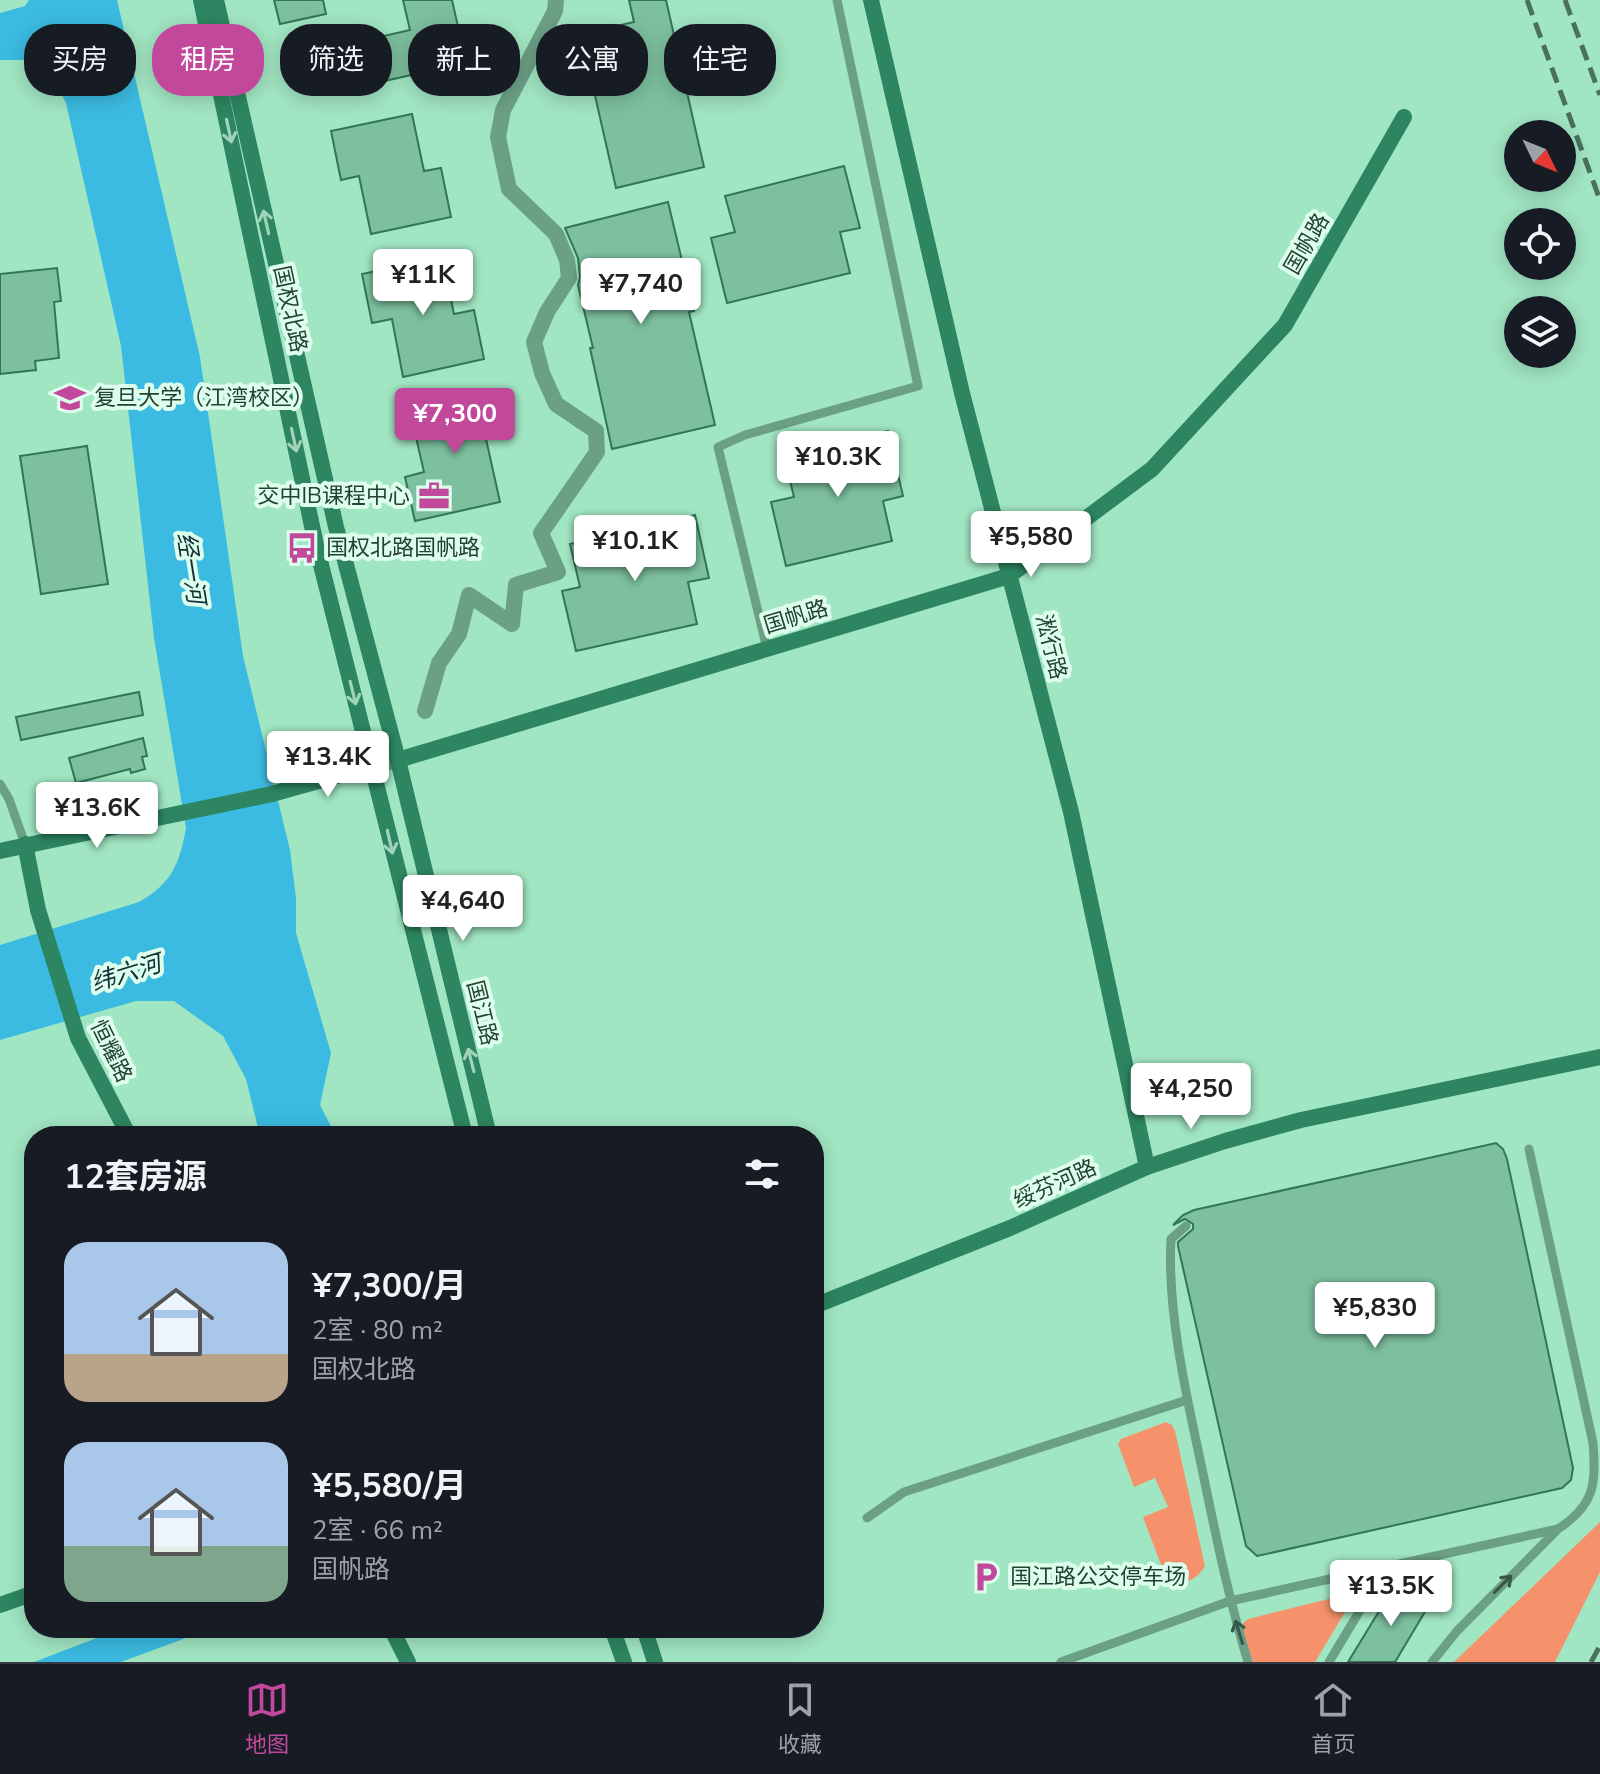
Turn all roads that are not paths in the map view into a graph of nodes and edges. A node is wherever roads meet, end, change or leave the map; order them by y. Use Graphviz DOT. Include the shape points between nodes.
graph roads {
  1 [pos="201,0"];
  2 [pos="216,0"];
  3 [pos="556,0"];
  4 [pos="837,0"];
  5 [pos="871,0"];
  6 [pos="1404,117"];
  7 [pos="1009,576"];
  8 [pos="767,649"];
  9 [pos="425,711"];
  10 [pos="398,760"];
  11 [pos="372,766"];
  12 [pos="0,784"];
  13 [pos="25,844"];
  14 [pos="0,851"];
  15 [pos="1600,1057"];
  16 [pos="124,1126"];
  17 [pos="462,1126"];
  18 [pos="487,1126"];
  19 [pos="1529,1149"];
  20 [pos="1147,1167"];
  21 [pos="1186,1226"];
  22 [pos="824,1302"];
  23 [pos="1187,1400"];
  24 [pos="867,1518"];
  25 [pos="1558,1529"];
  26 [pos="1386,1567"];
  27 [pos="24,1597"];
  28 [pos="1230,1601"];
  29 [pos="0,1605"];
  30 [pos="395,1638"];
  31 [pos="616,1638"];
  32 [pos="647,1638"];
  33 [pos="408,1662"];
  34 [pos="624,1662"];
  35 [pos="655,1662"];
  36 [pos="1061,1662"];
  37 [pos="1248,1662"];
  38 [pos="1329,1662"];
  39 [pos="1432,1662"];
  1 -- 11 [label="street, 国权北路, one-way" via="316,545"];
  10 -- 2 [label="street, 国权北路, one-way" via="336,527"];
  3 -- 9 [label="street" via="503,110 498,137 509,189 556,234 567,260 569,278 534,342 556,404 596,431 597,452 541,533 558,572 516,585 512,624 469,595 459,634 439,663"];
  4 -- 8 [label="lane" via="918,386 718,447"];
  5 -- 7 [label="street, 淞行路"];
  6 -- 7 [label="street, 国帆路" via="1285,325 1152,469"];
  7 -- 8 [label="street, 国帆路"];
  7 -- 20 [label="street, 淞行路" via="1071,812"];
  8 -- 10 [label="street, 国帆路"];
  10 -- 11 [label="street, 国帆路"];
  18 -- 10 [label="street, 国江路, one-way"];
  11 -- 13 [label="street, 国帆路" via="272,794"];
  11 -- 17 [label="street, one-way"];
  12 -- 13 [label="lane"];
  13 -- 14 [label="street, 国帆路"];
  13 -- 16 [label="street, 恒耀路" via="78,1038"];
  15 -- 20 [label="street, 绥芬河路" via="1301,1120"];
  19 -- 25 [label="lane" via="1596,1477 1575,1518"];
  20 -- 22 [label="street, 绥芬河路"];
  21 -- 23 [label="lane" via="1171,1239 1169,1269"];
  23 -- 24 [label="lane" via="904,1492"];
  23 -- 28 [label="lane"];
  25 -- 26 [label="lane"];
  39 -- 25 [label="lane, one-way"];
  26 -- 28 [label="lane"];
  26 -- 38 [label="lane"];
  27 -- 29 [label="street"];
  28 -- 36 [label="lane"];
  37 -- 28 [label="lane, one-way"];
  30 -- 33 [label="street"];
  31 -- 34 [label="street"];
  32 -- 35 [label="street"];
}
